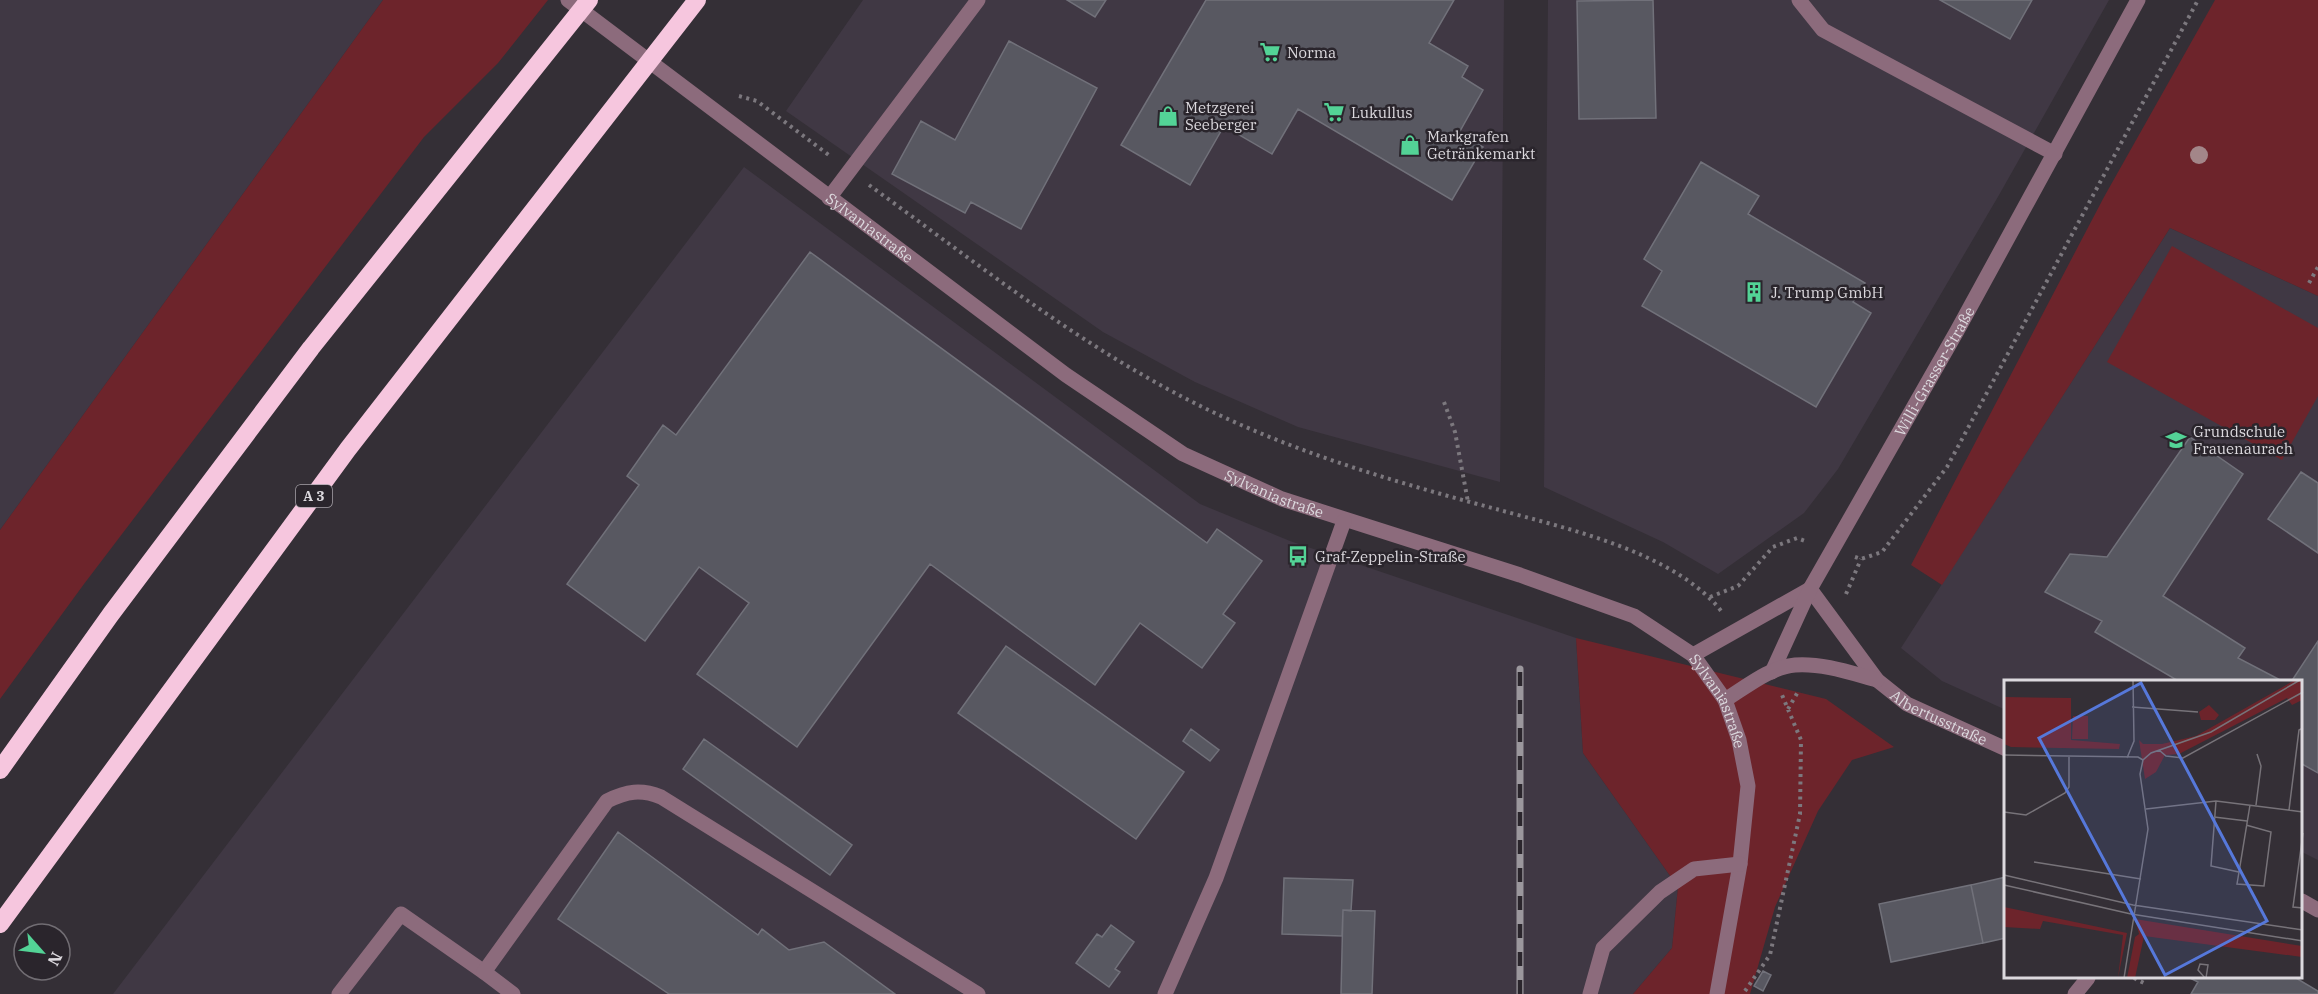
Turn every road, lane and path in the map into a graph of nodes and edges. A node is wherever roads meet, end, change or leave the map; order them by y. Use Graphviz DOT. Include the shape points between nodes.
graph roads {
  1 [pos="568,0"];
  2 [pos="589,0"];
  3 [pos="697,0"];
  4 [pos="978,0"];
  5 [pos="1799,0"];
  6 [pos="2138,0"];
  7 [pos="2198,0"];
  8 [pos="735,94"];
  9 [pos="2055,153"];
  10 [pos="849,171"];
  11 [pos="829,198"];
  12 [pos="2318,267"];
  13 [pos="2309,283"];
  14 [pos="1444,402"];
  15 [pos="1468,502"];
  16 [pos="1344,520"];
  17 [pos="1832,550"];
  18 [pos="1810,588"];
  19 [pos="1710,597"];
  20 [pos="1736,630"];
  21 [pos="1693,655"];
  22 [pos="1772,672"];
  23 [pos="1877,680"];
  24 [pos="1725,700"];
  25 [pos="2004,748"];
  26 [pos="0,770"];
  27 [pos="1740,864"];
  28 [pos="2303,902"];
  29 [pos="2318,910"];
  30 [pos="0,924"];
  31 [pos="484,972"];
  32 [pos="2087,979"];
  33 [pos="2136,979"];
  34 [pos="2144,983"];
  35 [pos="339,994"];
  36 [pos="513,994"];
  37 [pos="978,994"];
  38 [pos="1165,994"];
  39 [pos="1590,994"];
  40 [pos="1718,994"];
  41 [pos="1743,994"];
  42 [pos="2076,994"];
  1 -- 11 [label="street, Sylvaniastraße"];
  2 -- 26 [label="highway" via="311,348 111,614"];
  3 -- 30 [label="highway, A 3" via="348,449"];
  4 -- 10 [label="street"];
  5 -- 9 [label="street" via="1823,30"];
  6 -- 9 [label="street, Willi-Grasser-Straße"];
  7 -- 17 [label="path" via="1947,467 1882,552 1861,559"];
  8 -- 10 [label="path" via="757,101"];
  9 -- 17 [label="street, Willi-Grasser-Straße"];
  10 -- 11 [label="street"];
  10 -- 15 [label="path" via="1082,339 1207,409 1367,473"];
  11 -- 16 [label="street, Sylvaniastraße" via="1066,375 1183,454 1282,499"];
  12 -- 13 [label="path"];
  14 -- 15 [label="path" via="1455,432"];
  15 -- 19 [label="path" via="1659,561"];
  16 -- 21 [label="street, Sylvaniastraße" via="1511,572 1634,616"];
  16 -- 38 [label="street" via="1216,878"];
  17 -- 18 [label="street, Willi-Grasser-Straße"];
  17 -- 19 [label="path" via="1797,538 1773,547 1738,586"];
  18 -- 20 [label="street"];
  18 -- 22 [label="street, Willi-Grasser-Straße"];
  18 -- 23 [label="street, Albertusstraße"];
  19 -- 20 [label="path"];
  20 -- 21 [label="street"];
  21 -- 24 [label="street, Sylvaniastraße"];
  22 -- 23 [label="street, Albertusstraße" via="1794,665 1812,666"];
  22 -- 24 [label="street"];
  22 -- 41 [label="path" via="1801,740 1800,814 1770,955"];
  23 -- 25 [label="street, Albertusstraße" via="1907,704"];
  24 -- 27 [label="street, Sylvaniastraße" via="1739,740 1748,786"];
  27 -- 39 [label="street" via="1694,868 1660,892 1603,948"];
  27 -- 40 [label="street, Sylvaniastraße"];
  28 -- 29 [label="street"];
  31 -- 35 [label="street" via="401,914"];
  31 -- 36 [label="street"];
  31 -- 37 [label="street" via="607,801 622,793 645,790"];
  32 -- 42 [label="street"];
  33 -- 34 [label="path"];
}
